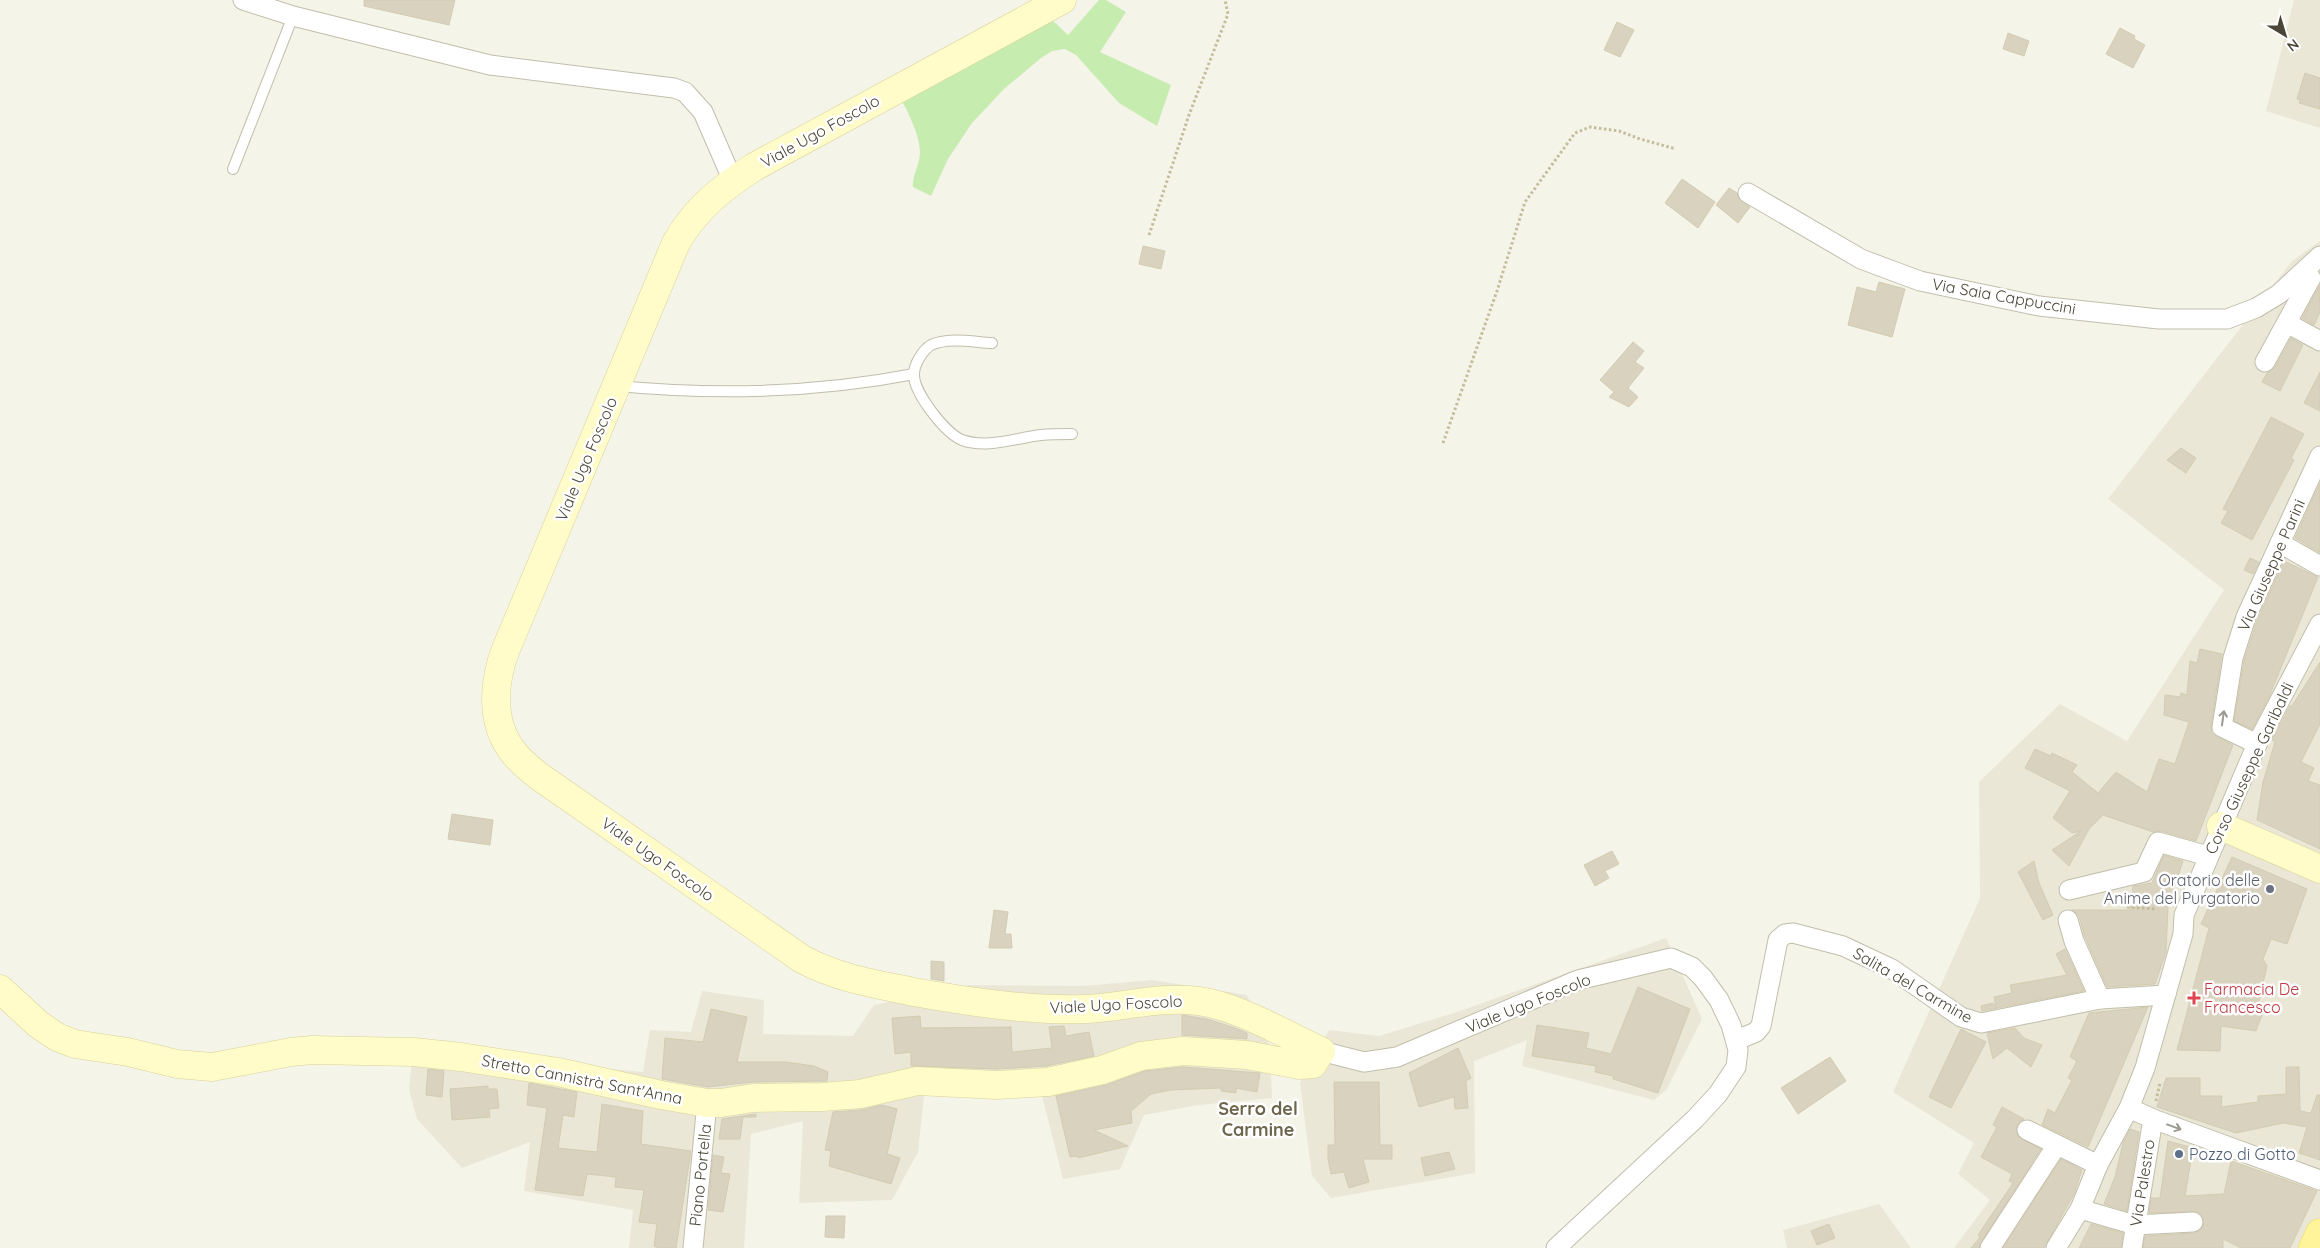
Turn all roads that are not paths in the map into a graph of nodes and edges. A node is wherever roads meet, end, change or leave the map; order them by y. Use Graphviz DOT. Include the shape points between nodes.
graph roads {
  1 [pos="243,0"];
  2 [pos="1062,0"];
  3 [pos="293,16"];
  4 [pos="233,169"];
  5 [pos="733,181"];
  6 [pos="1748,192"];
  7 [pos="2320,256"];
  8 [pos="2311,278"];
  9 [pos="2286,323"];
  10 [pos="2320,341"];
  11 [pos="992,343"];
  12 [pos="2265,362"];
  13 [pos="914,374"];
  14 [pos="616,386"];
  15 [pos="1072,434"];
  16 [pos="2320,456"];
  17 [pos="2280,543"];
  18 [pos="2320,566"];
  19 [pos="2320,624"];
  20 [pos="2257,744"];
  21 [pos="2221,826"];
  22 [pos="2208,856"];
  23 [pos="2320,869"];
  24 [pos="2069,890"];
  25 [pos="2068,920"];
  26 [pos="0,989"];
  27 [pos="2166,994"];
  28 [pos="2100,999"];
  29 [pos="1737,1040"];
  30 [pos="1321,1051"];
  31 [pos="707,1103"];
  32 [pos="2129,1108"];
  33 [pos="2152,1119"];
  34 [pos="2027,1130"];
  35 [pos="2057,1145"];
  36 [pos="2098,1165"];
  37 [pos="2320,1180"];
  38 [pos="2080,1209"];
  39 [pos="2192,1222"];
  40 [pos="2135,1225"];
  41 [pos="2320,1233"];
  42 [pos="693,1248"];
  43 [pos="1556,1248"];
  44 [pos="1990,1248"];
  45 [pos="2056,1248"];
  46 [pos="2132,1248"];
  47 [pos="2313,1248"];
  1 -- 3 [label="street"];
  2 -- 5 [label="street, Viale Ugo Foscolo" via="785,149"];
  3 -- 4 [label="lane"];
  3 -- 5 [label="street" via="490,65 685,92 703,112"];
  5 -- 14 [label="street, Viale Ugo Foscolo" via="702,205 684,228"];
  6 -- 7 [label="street, Via Saia Cappuccini" via="1861,259 1920,281 2039,306 2160,319 2227,320 2279,294"];
  8 -- 9 [label="street"];
  9 -- 10 [label="street"];
  9 -- 12 [label="street"];
  11 -- 13 [label="lane" via="942,342 930,346 922,353"];
  13 -- 14 [label="lane" via="762,391"];
  13 -- 15 [label="lane" via="920,395 949,432 962,440 990,444 1041,435"];
  14 -- 30 [label="street, Viale Ugo Foscolo" via="500,664 496,701 499,719 508,744 523,763 792,952 826,970 868,983 949,998 1026,1007 1088,1009 1200,1001 1236,1012"];
  16 -- 17 [label="street, Via Giuseppe Parini"];
  17 -- 18 [label="street"];
  20 -- 17 [label="street, Via Giuseppe Parini, one-way" via="2222,727 2233,658 2246,617"];
  19 -- 20 [label="street, Corso Giuseppe Garibaldi"];
  20 -- 21 [label="street, Corso Giuseppe Garibaldi"];
  21 -- 22 [label="street, Corso Giuseppe Garibaldi"];
  21 -- 23 [label="street"];
  22 -- 24 [label="street" via="2158,842 2144,872"];
  22 -- 27 [label="street, Corso Giuseppe Garibaldi" via="2184,915 2184,934"];
  25 -- 28 [label="street"];
  26 -- 31 [label="street, Stretto Cannistrà Sant'Anna" via="57,1038 178,1064 212,1066 312,1050 414,1052 549,1070"];
  27 -- 28 [label="street, Salita del Carmine"];
  27 -- 32 [label="street, Corso Giuseppe Garibaldi" via="2150,1054"];
  28 -- 29 [label="street, Salita del Carmine" via="1991,1023 1970,1021 1867,956 1806,935 1785,934 1778,940 1761,1026 1756,1032"];
  29 -- 30 [label="street, Viale Ugo Foscolo" via="1719,1000 1703,978 1692,967 1671,958 1578,980 1396,1057 1364,1062"];
  29 -- 43 [label="street" via="1736,1067 1718,1094"];
  30 -- 31 [label="street, Stretto Cannistrà Sant'Anna" via="1313,1064 1183,1051 1141,1056 1102,1070 1048,1082 997,1085 917,1081 822,1098 753,1098"];
  31 -- 42 [label="street, Piano Portella"];
  32 -- 33 [label="street"];
  32 -- 36 [label="street, Corso Giuseppe Garibaldi"];
  33 -- 37 [label="street, one-way"];
  33 -- 40 [label="street, Via Palestro"];
  34 -- 35 [label="street"];
  35 -- 36 [label="street"];
  35 -- 44 [label="street"];
  36 -- 38 [label="street, Corso Giuseppe Garibaldi"];
  38 -- 40 [label="street"];
  38 -- 45 [label="street, Corso Giuseppe Garibaldi"];
  39 -- 40 [label="street"];
  40 -- 46 [label="street, Via Palestro"];
  41 -- 47 [label="main road"];
}
